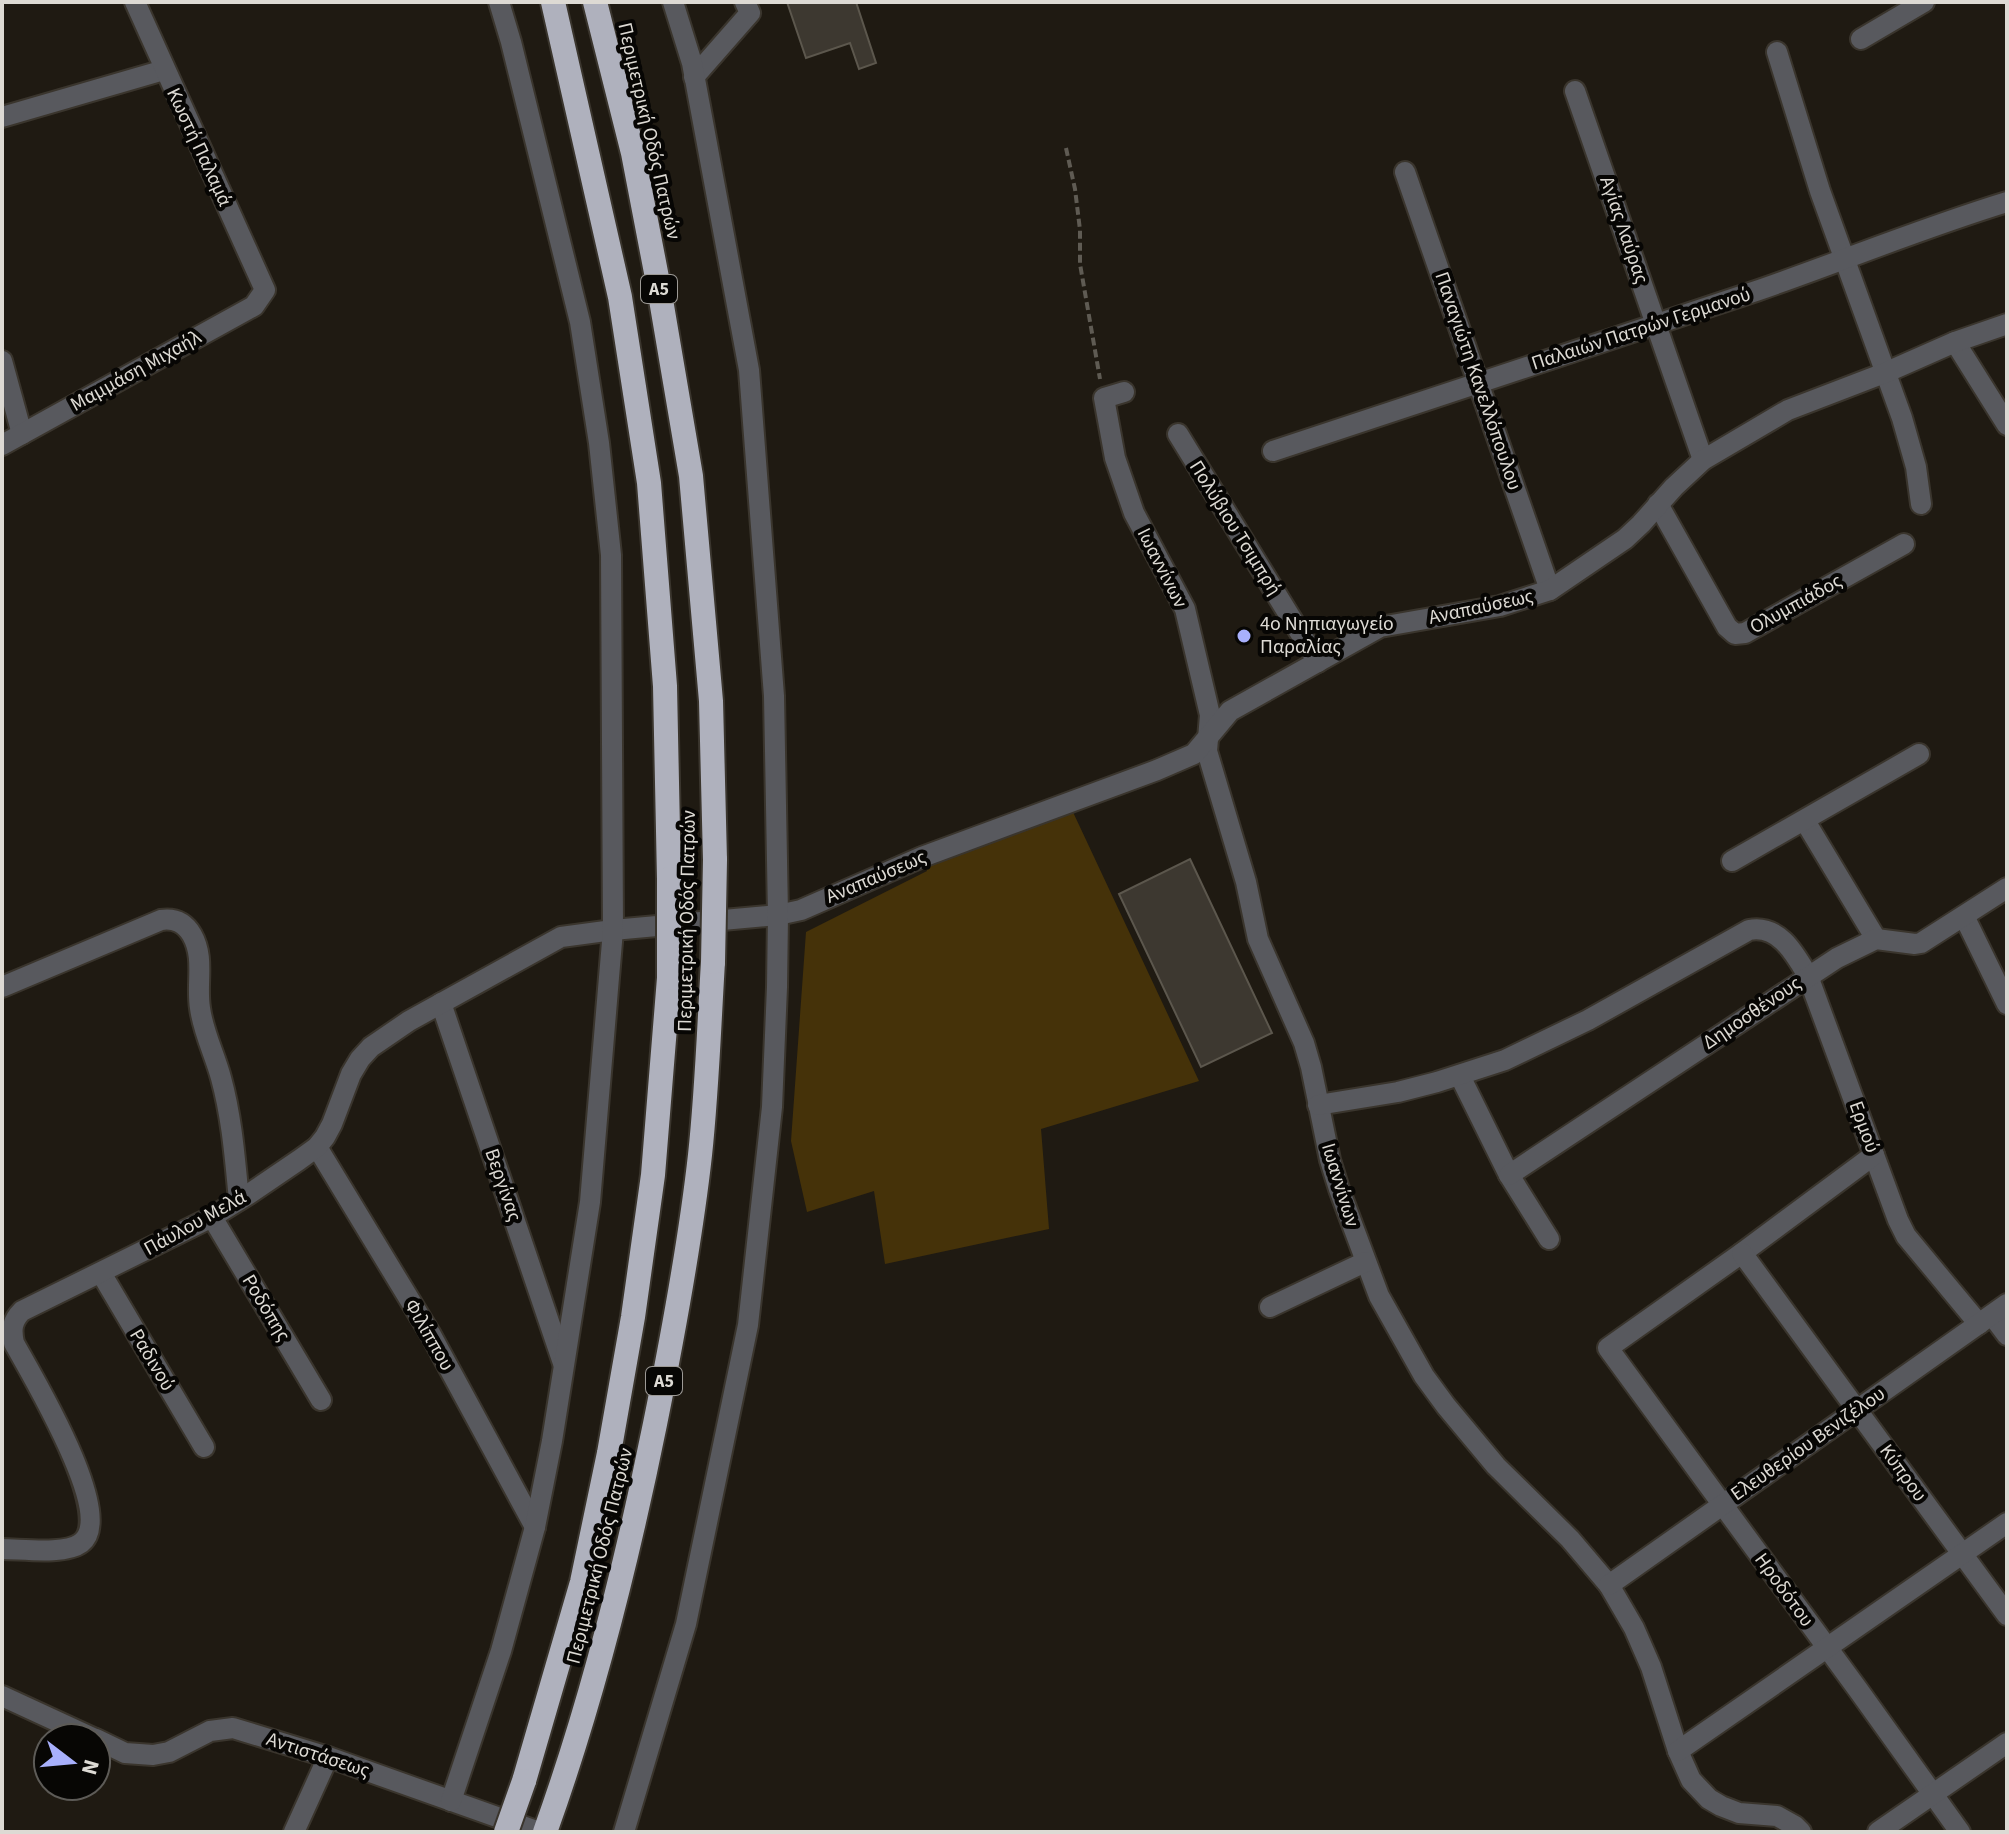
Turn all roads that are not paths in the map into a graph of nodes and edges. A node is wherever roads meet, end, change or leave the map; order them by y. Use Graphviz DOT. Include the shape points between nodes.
graph roads {
  1 [pos="135,2"];
  2 [pos="499,2"];
  3 [pos="553,2"];
  4 [pos="595,2"];
  5 [pos="673,2"];
  6 [pos="745,2"];
  7 [pos="1924,2"];
  8 [pos="1861,39"];
  9 [pos="1777,52"];
  10 [pos="164,70"];
  11 [pos="694,77"];
  12 [pos="1575,91"];
  13 [pos="2,117"];
  14 [pos="1405,172"];
  15 [pos="2007,202"];
  16 [pos="1846,259"];
  17 [pos="265,290"];
  18 [pos="1657,324"];
  19 [pos="2007,324"];
  20 [pos="1955,342"];
  21 [pos="2,361"];
  22 [pos="1887,372"];
  23 [pos="1478,382"];
  24 [pos="1114,395"];
  25 [pos="2007,425"];
  26 [pos="22,434"];
  27 [pos="1178,434"];
  28 [pos="2,445"];
  29 [pos="1273,451"];
  30 [pos="1703,460"];
  31 [pos="1658,504"];
  32 [pos="1921,504"];
  33 [pos="1904,544"];
  34 [pos="1550,590"];
  35 [pos="1318,662"];
  36 [pos="1209,736"];
  37 [pos="1919,754"];
  38 [pos="1805,821"];
  39 [pos="1732,861"];
  40 [pos="2007,888"];
  41 [pos="778,915"];
  42 [pos="1964,916"];
  43 [pos="613,930"];
  44 [pos="1876,939"];
  45 [pos="1808,976"];
  46 [pos="2,987"];
  47 [pos="441,1003"];
  48 [pos="2007,1004"];
  49 [pos="1460,1076"];
  50 [pos="1318,1105"];
  51 [pos="317,1147"];
  52 [pos="1874,1155"];
  53 [pos="1509,1175"];
  54 [pos="239,1200"];
  55 [pos="212,1217"];
  56 [pos="1549,1239"];
  57 [pos="1742,1253"];
  58 [pos="1365,1262"];
  59 [pos="101,1273"];
  60 [pos="1270,1307"];
  61 [pos="1993,1314"];
  62 [pos="2007,1335"];
  63 [pos="565,1367"];
  64 [pos="321,1400"];
  65 [pos="1856,1409"];
  66 [pos="204,1447"];
  67 [pos="1722,1505"];
  68 [pos="2007,1523"];
  69 [pos="535,1527"];
  70 [pos="2,1549"];
  71 [pos="1962,1554"];
  72 [pos="1609,1585"];
  73 [pos="2007,1615"];
  74 [pos="1827,1648"];
  75 [pos="2,1696"];
  76 [pos="58,1722"];
  77 [pos="2007,1743"];
  78 [pos="112,1747"];
  79 [pos="1678,1751"];
  80 [pos="328,1757"];
  81 [pos="1932,1795"];
  82 [pos="451,1801"];
  83 [pos="294,1832"];
  84 [pos="506,1832"];
  85 [pos="542,1832"];
  86 [pos="624,1832"];
  87 [pos="1801,1832"];
  88 [pos="1878,1832"];
  89 [pos="1960,1832"];
  1 -- 10 [label="street, Κωστή Παλαμά"];
  2 -- 43 [label="street" via="580,322 599,443 611,555"];
  3 -- 84 [label="highway, Περιμετρική Οδός Πατρών / Α5, bridge" via="620,297 649,483 665,686 669,978 653,1175 609,1453 582,1582"];
  4 -- 85 [label="highway, Περιμετρική Οδός Πατρών / Α5, bridge" via="633,153 691,476 711,701 713,962 700,1152 669,1354 618,1595 560,1791"];
  5 -- 11 [label="street"];
  6 -- 11 [label="street" via="750,13"];
  7 -- 8 [label="street"];
  9 -- 16 [label="street"];
  10 -- 13 [label="street"];
  10 -- 17 [label="street, Κωστή Παλαμά"];
  11 -- 41 [label="street" via="749,370 774,696"];
  12 -- 18 [label="street, Αγίας Λαύρας"];
  14 -- 23 [label="street, Παναγιώτη Κανελλόπουλου"];
  15 -- 16 [label="street, Παλαιών Πατρών Γερμανού"];
  16 -- 18 [label="street, Παλαιών Πατρών Γερμανού"];
  16 -- 22 [label="street"];
  17 -- 26 [label="street, Μαμμάση Μιχαήλ" via="254,306"];
  18 -- 23 [label="street, Παλαιών Πατρών Γερμανού"];
  18 -- 30 [label="street, Αγίας Λαύρας"];
  19 -- 20 [label="street, Αναπαύσεως"];
  20 -- 22 [label="street, Αναπαύσεως"];
  20 -- 25 [label="street"];
  21 -- 26 [label="street"];
  22 -- 30 [label="street, Αναπαύσεως" via="1788,410"];
  22 -- 32 [label="street" via="1916,467"];
  23 -- 29 [label="street, Παλαιών Πατρών Γερμανού"];
  23 -- 34 [label="street, Παναγιώτη Κανελλόπουλου"];
  24 -- 36 [label="street, Ιωαννίνων" via="1115,458 1134,513 1185,609 1210,715"];
  26 -- 28 [label="street, Μαμμάση Μιχαήλ"];
  27 -- 35 [label="street, Πολύβιου Τσιμπρή"];
  30 -- 31 [label="street, Αναπαύσεως"];
  31 -- 33 [label="street, Ολυμπιάδος" via="1735,634"];
  31 -- 34 [label="street, Αναπαύσεως" via="1625,539"];
  34 -- 35 [label="street, Αναπαύσεως" via="1500,606 1380,627"];
  35 -- 36 [label="street, Αναπαύσεως" via="1230,711"];
  36 -- 41 [label="street, Αναπαύσεως" via="1194,754 1157,770"];
  36 -- 50 [label="street, Ιωαννίνων" via="1207,751 1258,939 1304,1043"];
  37 -- 38 [label="street"];
  38 -- 39 [label="street"];
  38 -- 44 [label="street"];
  40 -- 42 [label="street"];
  41 -- 43 [label="street, Αναπαύσεως"];
  41 -- 86 [label="street" via="772,1107 748,1325 686,1624"];
  42 -- 44 [label="street" via="1921,943"];
  42 -- 48 [label="street"];
  43 -- 47 [label="street, Πάυλου Μελά" via="561,937"];
  43 -- 63 [label="street" via="590,1202"];
  44 -- 45 [label="street, Δημοσθένους"];
  45 -- 49 [label="street, Ερμού" via="1773,933 1749,930 1540,1045"];
  45 -- 52 [label="street, Ερμού"];
  45 -- 53 [label="street, Δημοσθένους"];
  46 -- 54 [label="street" via="161,920 182,923 194,939 199,960 199,1006 226,1096"];
  47 -- 51 [label="street, Πάυλου Μελά" via="360,1059"];
  47 -- 63 [label="street, Βεργίνας"];
  49 -- 50 [label="street"];
  49 -- 53 [label="street"];
  50 -- 58 [label="street, Ιωαννίνων" via="1330,1160"];
  51 -- 54 [label="street, Πάυλου Μελά"];
  51 -- 69 [label="street, Φιλίππου" via="431,1335"];
  52 -- 57 [label="street"];
  52 -- 61 [label="street, Ερμού" via="1906,1236"];
  53 -- 56 [label="street"];
  54 -- 55 [label="street, Πάυλου Μελά"];
  55 -- 59 [label="street, Πάυλου Μελά"];
  55 -- 64 [label="street, Ροδόπης"];
  57 -- 65 [label="street, Κύπρου"];
  57 -- 67 [label="street, Ηροδότου" via="1608,1348"];
  58 -- 60 [label="street"];
  58 -- 72 [label="street, Ιωαννίνων" via="1393,1322 1446,1406"];
  59 -- 66 [label="street, Ραδινού"];
  59 -- 70 [label="street, Πάυλου Μελά" via="22,1311 11,1331 76,1466 88,1501 88,1535 74,1547"];
  61 -- 62 [label="street, Ερμού"];
  61 -- 65 [label="street, Ελευθερίου Βενιζέλου"];
  63 -- 69 [label="street"];
  65 -- 67 [label="street, Ελευθερίου Βενιζέλου"];
  65 -- 71 [label="street, Κύπρου"];
  67 -- 72 [label="street, Ελευθερίου Βενιζέλου"];
  67 -- 74 [label="street, Ηροδότου"];
  68 -- 71 [label="street"];
  69 -- 82 [label="street"];
  71 -- 73 [label="street, Κύπρου"];
  71 -- 74 [label="street"];
  72 -- 79 [label="street, Ιωαννίνων" via="1651,1667"];
  74 -- 79 [label="street"];
  74 -- 81 [label="street, Ηροδότου"];
  75 -- 76 [label="street, Αντιστάσεως"];
  77 -- 81 [label="street"];
  78 -- 80 [label="street, Αντιστάσεως" via="153,1755 210,1731 233,1728"];
  79 -- 87 [label="street, Ιωαννίνων" via="1691,1780 1709,1799 1739,1813 1777,1816"];
  80 -- 82 [label="street, Αντιστάσεως"];
  80 -- 83 [label="street"];
  81 -- 88 [label="street"];
  81 -- 89 [label="street, Ηροδότου"];
  82 -- 85 [label="street, Αντιστάσεως"];
}
